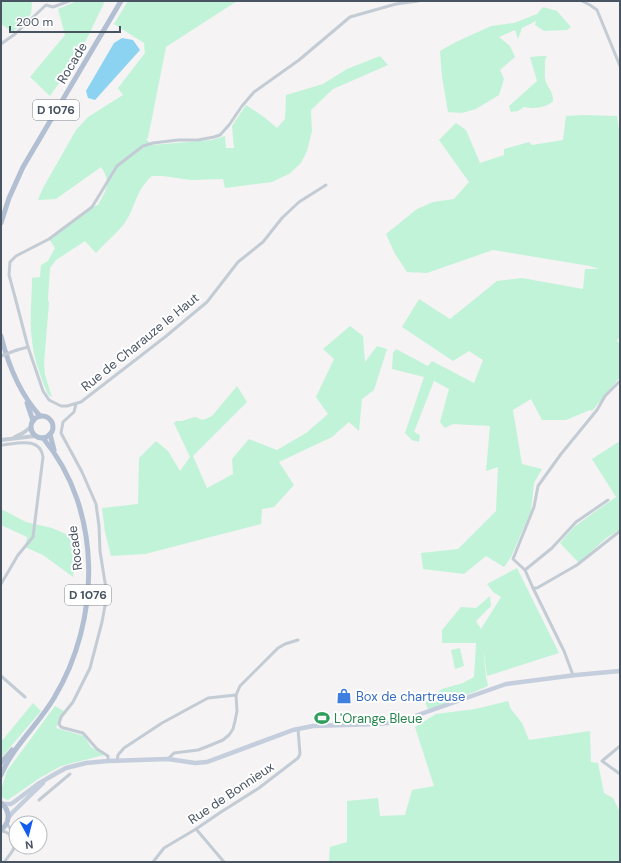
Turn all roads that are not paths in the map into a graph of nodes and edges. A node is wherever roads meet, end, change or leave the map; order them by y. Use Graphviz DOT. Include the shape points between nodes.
graph roads {
  1 [pos="69,1"];
  2 [pos="121,1"];
  3 [pos="418,1"];
  4 [pos="582,1"];
  5 [pos="1,44"];
  6 [pos="620,66"];
  7 [pos="326,185"];
  8 [pos="1,223"];
  9 [pos="1,336"];
  10 [pos="28,347"];
  11 [pos="1,356"];
  12 [pos="620,381"];
  13 [pos="25,396"];
  14 [pos="76,404"];
  15 [pos="40,416"];
  16 [pos="33,421"];
  17 [pos="31,427"];
  18 [pos="50,434"];
  19 [pos="35,436"];
  20 [pos="43,438"];
  21 [pos="12,439"];
  22 [pos="1,440"];
  23 [pos="1,445"];
  24 [pos="55,453"];
  25 [pos="608,500"];
  26 [pos="620,531"];
  27 [pos="525,570"];
  28 [pos="1,584"];
  29 [pos="533,588"];
  30 [pos="298,640"];
  31 [pos="620,672"];
  32 [pos="574,675"];
  33 [pos="1,677"];
  34 [pos="236,695"];
  35 [pos="25,697"];
  36 [pos="32,729"];
  37 [pos="298,729"];
  38 [pos="620,746"];
  39 [pos="168,759"];
  40 [pos="117,760"];
  41 [pos="108,761"];
  42 [pos="1,763"];
  43 [pos="70,774"];
  44 [pos="620,774"];
  45 [pos="1,775"];
  46 [pos="51,777"];
  47 [pos="58,783"];
  48 [pos="39,800"];
  49 [pos="2,803"];
  50 [pos="12,815"];
  51 [pos="8,820"];
  52 [pos="196,829"];
  53 [pos="1,830"];
  54 [pos="153,862"];
  55 [pos="224,862"];
  1 -- 5 [label="street" via="53,6 46,5"];
  2 -- 8 [label="main road, Rocade / D 1076" via="23,167"];
  3 -- 10 [label="street, Rue de Charauze le Haut" via="396,4 350,17 299,60 254,92 220,135 198,140 153,143 140,148 117,166 92,207 49,239 16,256 10,262 9,275"];
  4 -- 6 [label="street" via="597,10"];
  7 -- 14 [label="street, Rue de Charauze le Haut" via="299,202 282,218 263,242 238,262 207,302"];
  9 -- 13 [label="main road"];
  10 -- 11 [label="street, bridge"];
  10 -- 14 [label="street, Rue de Charauze le Haut" via="43,391 49,400 61,406"];
  12 -- 27 [label="street" via="605,396 538,486 534,507 513,559"];
  13 -- 15 [label="main road"];
  13 -- 16 [label="main road"];
  14 -- 41 [label="street" via="74,412 63,422 60,433 96,504 107,596 90,668 59,724 61,727 83,733 97,749 108,756"];
  15 -- 16 [label="main road"];
  15 -- 18 [label="main road" via="47,417 52,422"];
  16 -- 17 [label="main road"];
  17 -- 19 [label="main road"];
  17 -- 21 [label="street"];
  18 -- 20 [label="main road"];
  18 -- 24 [label="main road, Rocade / D 1076"];
  19 -- 20 [label="main road"];
  19 -- 21 [label="street"];
  20 -- 24 [label="main road, Rocade / D 1076"];
  21 -- 22 [label="street"];
  23 -- 28 [label="street" via="28,442 35,444 40,448 43,457 33,537 18,555"];
  24 -- 36 [label="main road, Rocade / D 1076" via="81,513 88,554 88,594 83,627 70,668 54,700"];
  25 -- 27 [label="street" via="576,522 552,548"];
  26 -- 29 [label="street" via="577,565"];
  27 -- 29 [label="street"];
  29 -- 32 [label="street"];
  30 -- 34 [label="street" via="278,648 240,686"];
  31 -- 32 [label="main road"];
  32 -- 37 [label="main road" via="500,685 398,722"];
  33 -- 35 [label="street"];
  34 -- 39 [label="street" via="236,716 229,735 202,748 174,753"];
  34 -- 40 [label="street" via="208,698 162,723 124,748"];
  36 -- 42 [label="main road, Rocade / D 1076"];
  36 -- 45 [label="main road, Rocade / D 1076" via="12,755"];
  37 -- 39 [label="main road" via="207,762"];
  37 -- 52 [label="street, Rue de Bonnieux" via="298,758 259,788"];
  38 -- 44 [label="street" via="602,761"];
  39 -- 40 [label="main road"];
  40 -- 41 [label="main road"];
  41 -- 46 [label="main road" via="76,765"];
  43 -- 47 [label="street"];
  46 -- 47 [label="street"];
  46 -- 49 [label="main road" via="11,804"];
  46 -- 50 [label="main road" via="19,805"];
  47 -- 48 [label="street"];
  49 -- 51 [label="main road" via="7,810"];
  51 -- 53 [label="main road"];
  52 -- 54 [label="street, Rue de Bonnieux" via="164,848"];
  52 -- 55 [label="street"];
}
